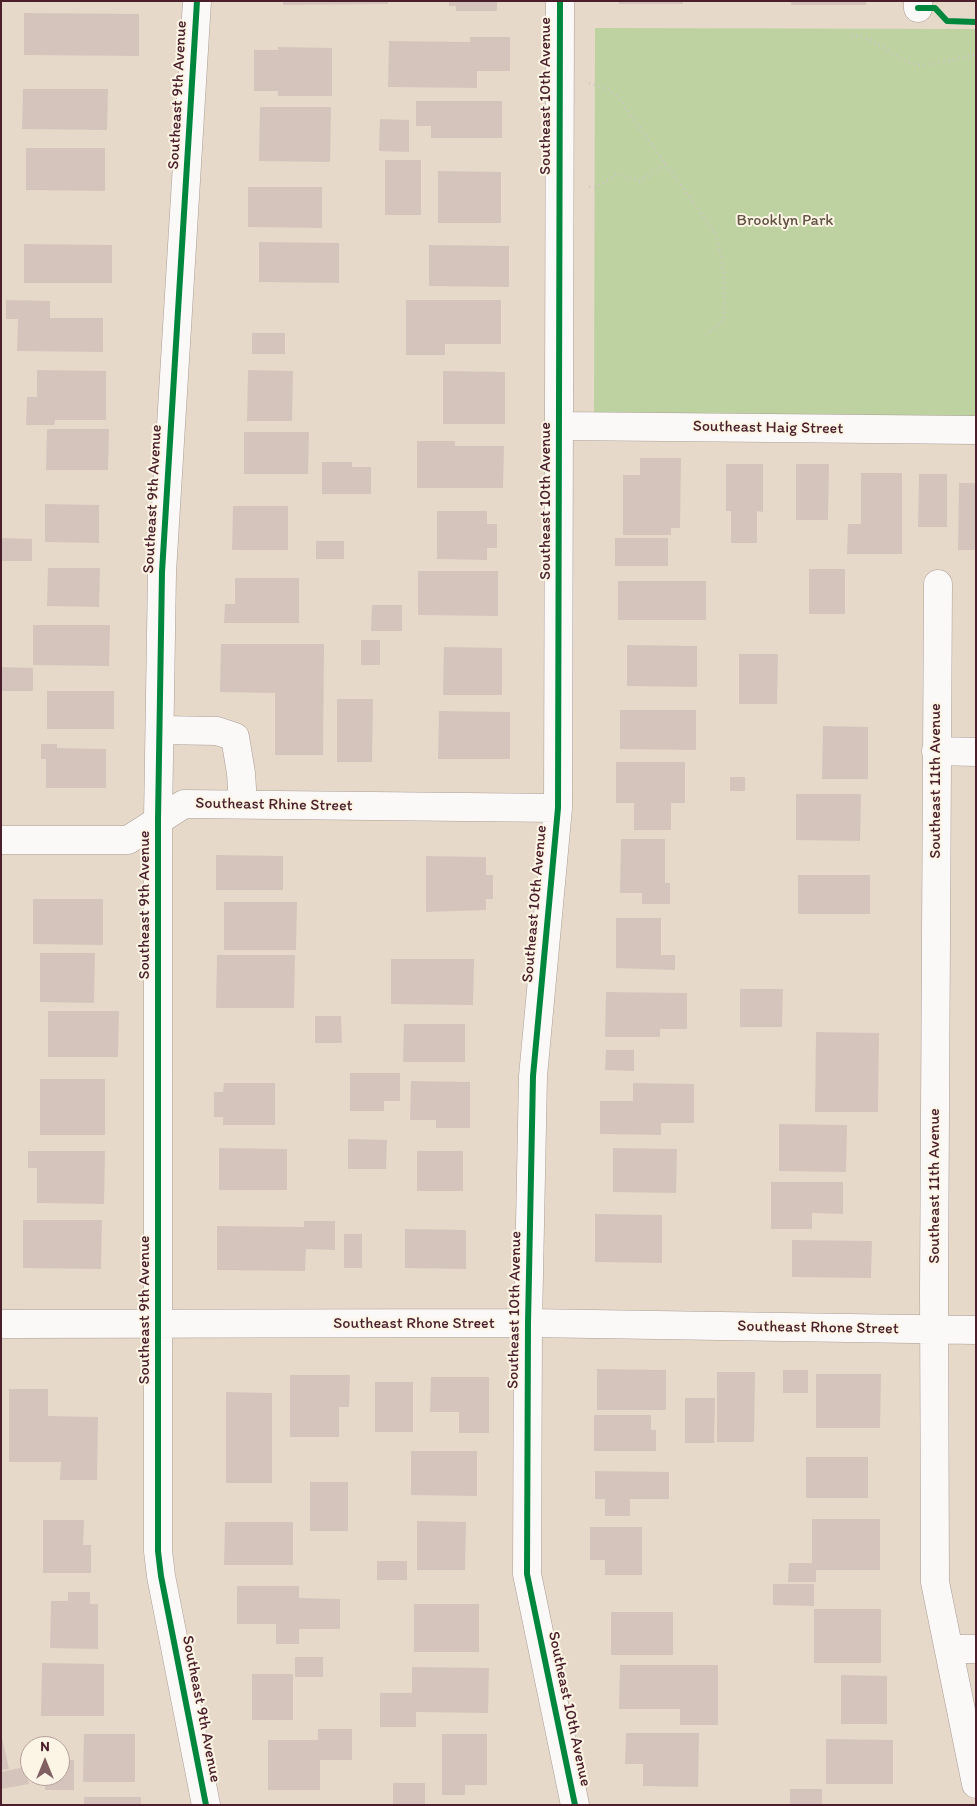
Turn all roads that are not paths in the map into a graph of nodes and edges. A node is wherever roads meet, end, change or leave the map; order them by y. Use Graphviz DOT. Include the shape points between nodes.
graph roads {
  1 [pos="197,1"];
  2 [pos="560,1"];
  3 [pos="560,426"];
  4 [pos="976,430"];
  5 [pos="938,584"];
  6 [pos="160,730"];
  7 [pos="936,751"];
  8 [pos="976,752"];
  9 [pos="243,804"];
  10 [pos="558,808"];
  11 [pos="158,819"];
  12 [pos="1,840"];
  13 [pos="528,1323"];
  14 [pos="1,1324"];
  15 [pos="159,1325"];
  16 [pos="934,1330"];
  17 [pos="976,1330"];
  18 [pos="949,1649"];
  19 [pos="976,1649"];
  20 [pos="976,1784"];
  21 [pos="206,1805"];
  22 [pos="575,1805"];
  1 -- 6 [label="street, Southeast 9th Avenue" via="162,572"];
  2 -- 3 [label="street, Southeast 10th Avenue"];
  3 -- 4 [label="street, Southeast Haig Street"];
  3 -- 10 [label="street, Southeast 10th Avenue"];
  5 -- 7 [label="street, Southeast 11th Avenue"];
  6 -- 9 [label="street" via="217,731 235,737 242,773"];
  6 -- 11 [label="street, Southeast 9th Avenue"];
  7 -- 8 [label="street"];
  7 -- 16 [label="street, Southeast 11th Avenue"];
  9 -- 10 [label="street, Southeast Rhine Street"];
  9 -- 11 [label="street, Southeast Rhine Street" via="184,804"];
  10 -- 13 [label="street, Southeast 10th Avenue" via="532,1076"];
  11 -- 12 [label="street, Southeast Rhine Street" via="128,840"];
  11 -- 15 [label="street, Southeast 9th Avenue"];
  13 -- 15 [label="street, Southeast Rhone Street"];
  13 -- 16 [label="street, Southeast Rhone Street"];
  13 -- 22 [label="street, Southeast 10th Avenue" via="527,1574"];
  14 -- 15 [label="street, Southeast Rhone Street"];
  15 -- 21 [label="street, Southeast 9th Avenue" via="158,1551"];
  16 -- 17 [label="street, Southeast Rhone Street"];
  16 -- 18 [label="street, Southeast 11th Avenue" via="935,1582"];
  18 -- 19 [label="street"];
  18 -- 20 [label="street, Southeast 11th Avenue"];
}
